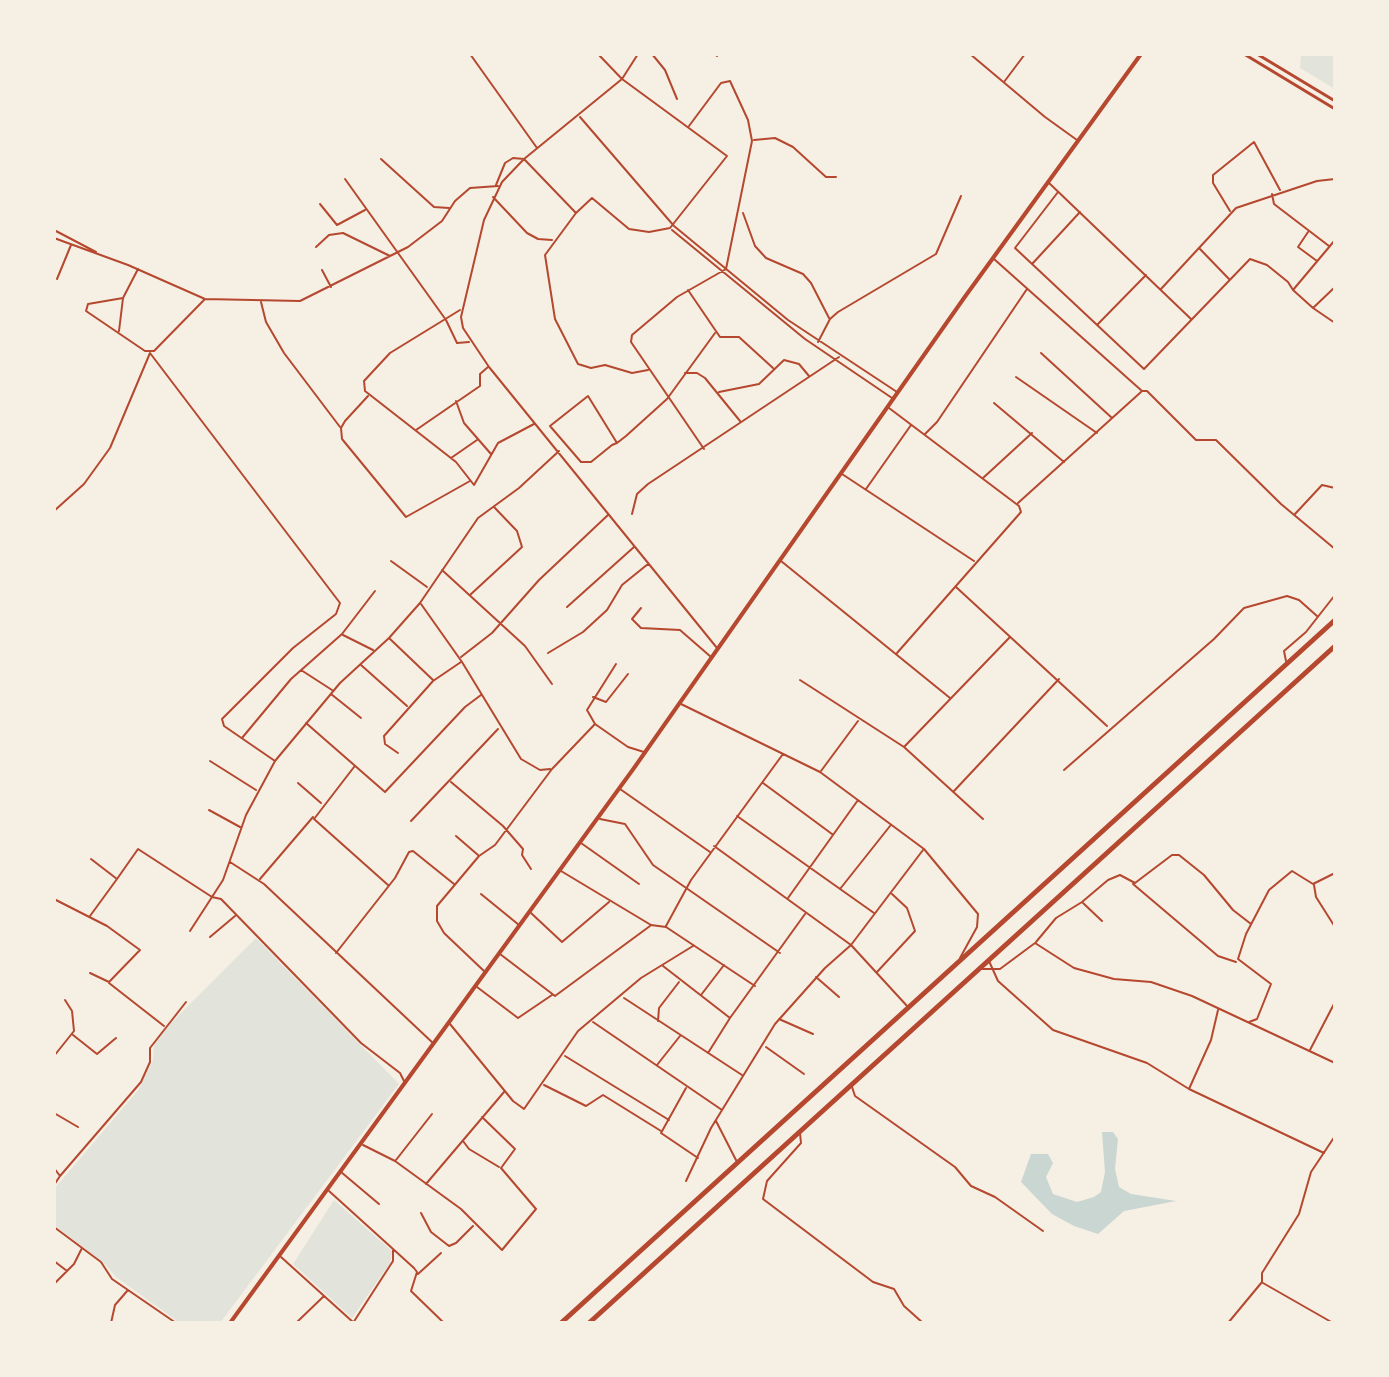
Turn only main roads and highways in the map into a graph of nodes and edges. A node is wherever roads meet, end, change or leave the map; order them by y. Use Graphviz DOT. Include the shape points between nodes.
graph roads {
  1 [pos="1142,54"];
  2 [pos="1335,620"];
  3 [pos="1335,646"];
  4 [pos="230,1323"];
  5 [pos="561,1323"];
  6 [pos="589,1323"];
  1 -- 4 [label="highway" via="450,1024"];
  2 -- 5 [label="highway"];
  3 -- 6 [label="highway"];
}
